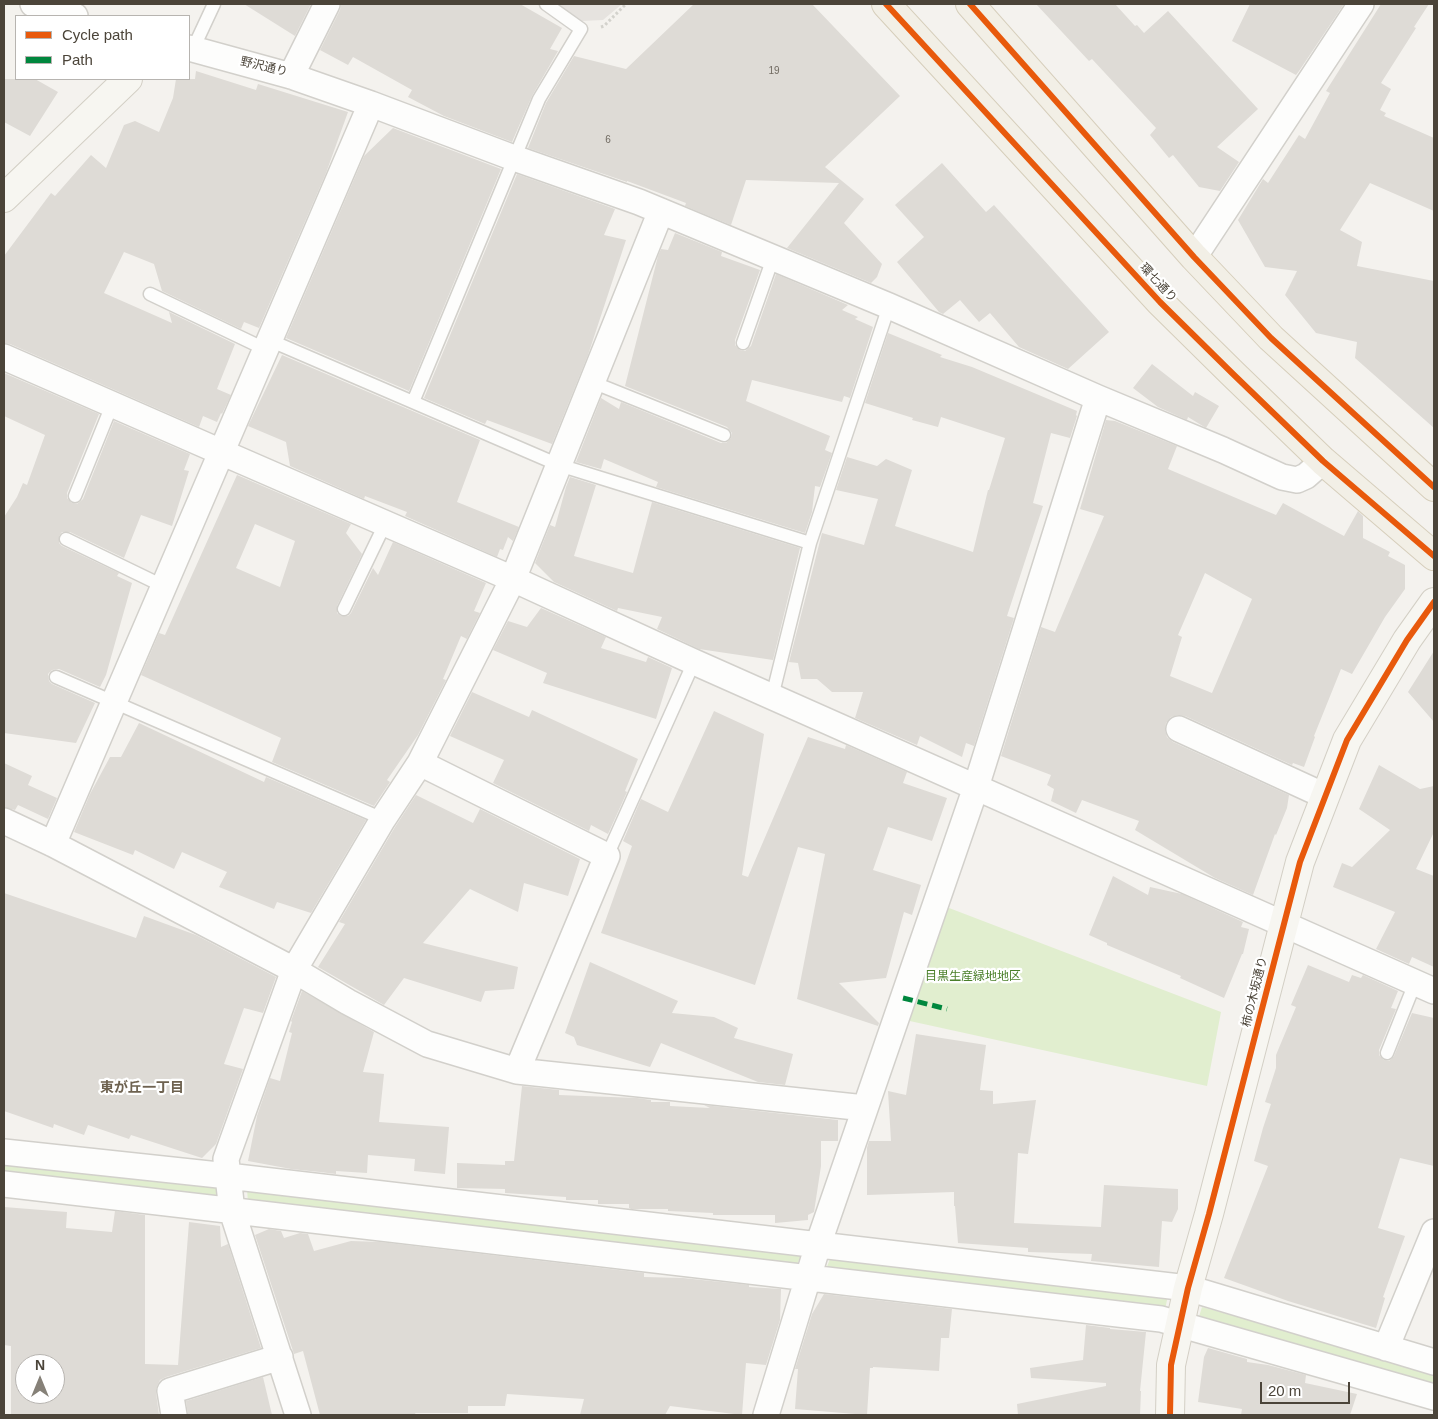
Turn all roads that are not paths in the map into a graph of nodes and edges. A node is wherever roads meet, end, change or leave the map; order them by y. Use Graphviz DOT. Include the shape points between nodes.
graph roads {
  1 [pos="33,4"];
  2 [pos="214,4"];
  3 [pos="327,4"];
  4 [pos="546,4"];
  5 [pos="886,4"];
  6 [pos="970,4"];
  7 [pos="1361,4"];
  8 [pos="72,15"];
  9 [pos="191,49"];
  10 [pos="291,76"];
  11 [pos="127,80"];
  12 [pos="371,104"];
  13 [pos="514,158"];
  14 [pos="4,198"];
  15 [pos="661,211"];
  16 [pos="1194,257"];
  17 [pos="773,258"];
  18 [pos="150,294"];
  19 [pos="889,306"];
  20 [pos="743,343"];
  21 [pos="267,345"];
  22 [pos="4,357"];
  23 [pos="592,382"];
  24 [pos="1098,398"];
  25 [pos="413,402"];
  26 [pos="112,405"];
  27 [pos="724,434"];
  28 [pos="221,452"];
  29 [pos="1323,461"];
  30 [pos="559,465"];
  31 [pos="1434,487"];
  32 [pos="75,496"];
  33 [pos="385,524"];
  34 [pos="66,540"];
  35 [pos="810,544"];
  36 [pos="1434,556"];
  37 [pos="513,579"];
  38 [pos="164,586"];
  39 [pos="1434,602"];
  40 [pos="344,609"];
  41 [pos="694,662"];
  42 [pos="56,677"];
  43 [pos="772,697"];
  44 [pos="114,702"];
  45 [pos="1179,728"];
  46 [pos="420,763"];
  47 [pos="976,787"];
  48 [pos="1325,796"];
  49 [pos="383,818"];
  50 [pos="4,821"];
  51 [pos="53,844"];
  52 [pos="607,856"];
  53 [pos="1284,924"];
  54 [pos="294,970"];
  55 [pos="1425,987"];
  56 [pos="1387,1053"];
  57 [pos="517,1071"];
  58 [pos="865,1108"];
  59 [pos="4,1152"];
  60 [pos="228,1176"];
  61 [pos="4,1184"];
  62 [pos="232,1211"];
  63 [pos="1434,1232"];
  64 [pos="818,1245"];
  65 [pos="808,1277"];
  66 [pos="1188,1288"];
  67 [pos="1180,1324"];
  68 [pos="1386,1348"];
  69 [pos="280,1357"];
  70 [pos="1434,1362"];
  71 [pos="1434,1397"];
  72 [pos="174,1415"];
  73 [pos="298,1415"];
  74 [pos="766,1415"];
  75 [pos="1170,1415"];
  1 -- 8 [label="street"];
  2 -- 9 [label="lane"];
  3 -- 10 [label="street, 野沢通り"];
  4 -- 13 [label="lane" via="581,29 539,99"];
  5 -- 29 [label="main road, 環七通り" via="1160,302"];
  6 -- 16 [label="main road"];
  7 -- 16 [label="street"];
  9 -- 10 [label="street, 野沢通り"];
  10 -- 12 [label="street"];
  11 -- 14 [label="street"];
  12 -- 13 [label="street"];
  12 -- 21 [label="street"];
  13 -- 15 [label="street"];
  13 -- 25 [label="lane"];
  15 -- 17 [label="street"];
  15 -- 23 [label="street"];
  16 -- 31 [label="main road" via="1271,338"];
  17 -- 19 [label="street"];
  17 -- 20 [label="lane"];
  18 -- 21 [label="lane"];
  19 -- 24 [label="street"];
  19 -- 35 [label="lane"];
  21 -- 25 [label="lane"];
  21 -- 28 [label="street"];
  22 -- 26 [label="street"];
  23 -- 27 [label="lane"];
  23 -- 30 [label="street"];
  24 -- 29 [label="street" via="1282,477 1297,480"];
  24 -- 47 [label="street"];
  25 -- 30 [label="lane"];
  26 -- 28 [label="street"];
  26 -- 32 [label="lane"];
  28 -- 33 [label="street"];
  28 -- 38 [label="street"];
  29 -- 36 [label="main road, 環七通り"];
  30 -- 35 [label="lane"];
  30 -- 37 [label="street"];
  33 -- 37 [label="street"];
  33 -- 40 [label="lane"];
  34 -- 38 [label="lane"];
  35 -- 43 [label="lane"];
  37 -- 41 [label="street"];
  37 -- 46 [label="street"];
  38 -- 44 [label="street"];
  39 -- 48 [label="street, 柿の木坂通り" via="1346,740"];
  41 -- 43 [label="street"];
  41 -- 52 [label="lane"];
  42 -- 44 [label="lane"];
  43 -- 47 [label="street"];
  44 -- 49 [label="lane"];
  44 -- 51 [label="street"];
  45 -- 48 [label="street"];
  46 -- 49 [label="street"];
  46 -- 52 [label="street"];
  47 -- 53 [label="street"];
  47 -- 58 [label="street"];
  48 -- 53 [label="street, 柿の木坂通り" via="1300,862"];
  49 -- 54 [label="street"];
  50 -- 51 [label="street"];
  51 -- 54 [label="street"];
  52 -- 57 [label="street"];
  53 -- 55 [label="street"];
  53 -- 66 [label="street, 柿の木坂通り"];
  54 -- 57 [label="street" via="428,1044"];
  54 -- 60 [label="street" via="226,1159"];
  55 -- 56 [label="lane"];
  57 -- 58 [label="street"];
  58 -- 64 [label="street"];
  59 -- 60 [label="street"];
  60 -- 62 [label="street"];
  60 -- 64 [label="street"];
  61 -- 62 [label="street"];
  62 -- 65 [label="street"];
  62 -- 69 [label="street"];
  63 -- 68 [label="street"];
  64 -- 65 [label="street"];
  64 -- 66 [label="street"];
  65 -- 67 [label="street" via="1160,1318"];
  65 -- 74 [label="street"];
  66 -- 67 [label="street, 柿の木坂通り"];
  66 -- 68 [label="street"];
  67 -- 71 [label="street"];
  67 -- 75 [label="street, 柿の木坂通り" via="1171,1365"];
  68 -- 70 [label="street"];
  69 -- 72 [label="street" via="170,1391"];
  69 -- 73 [label="street"];
}
